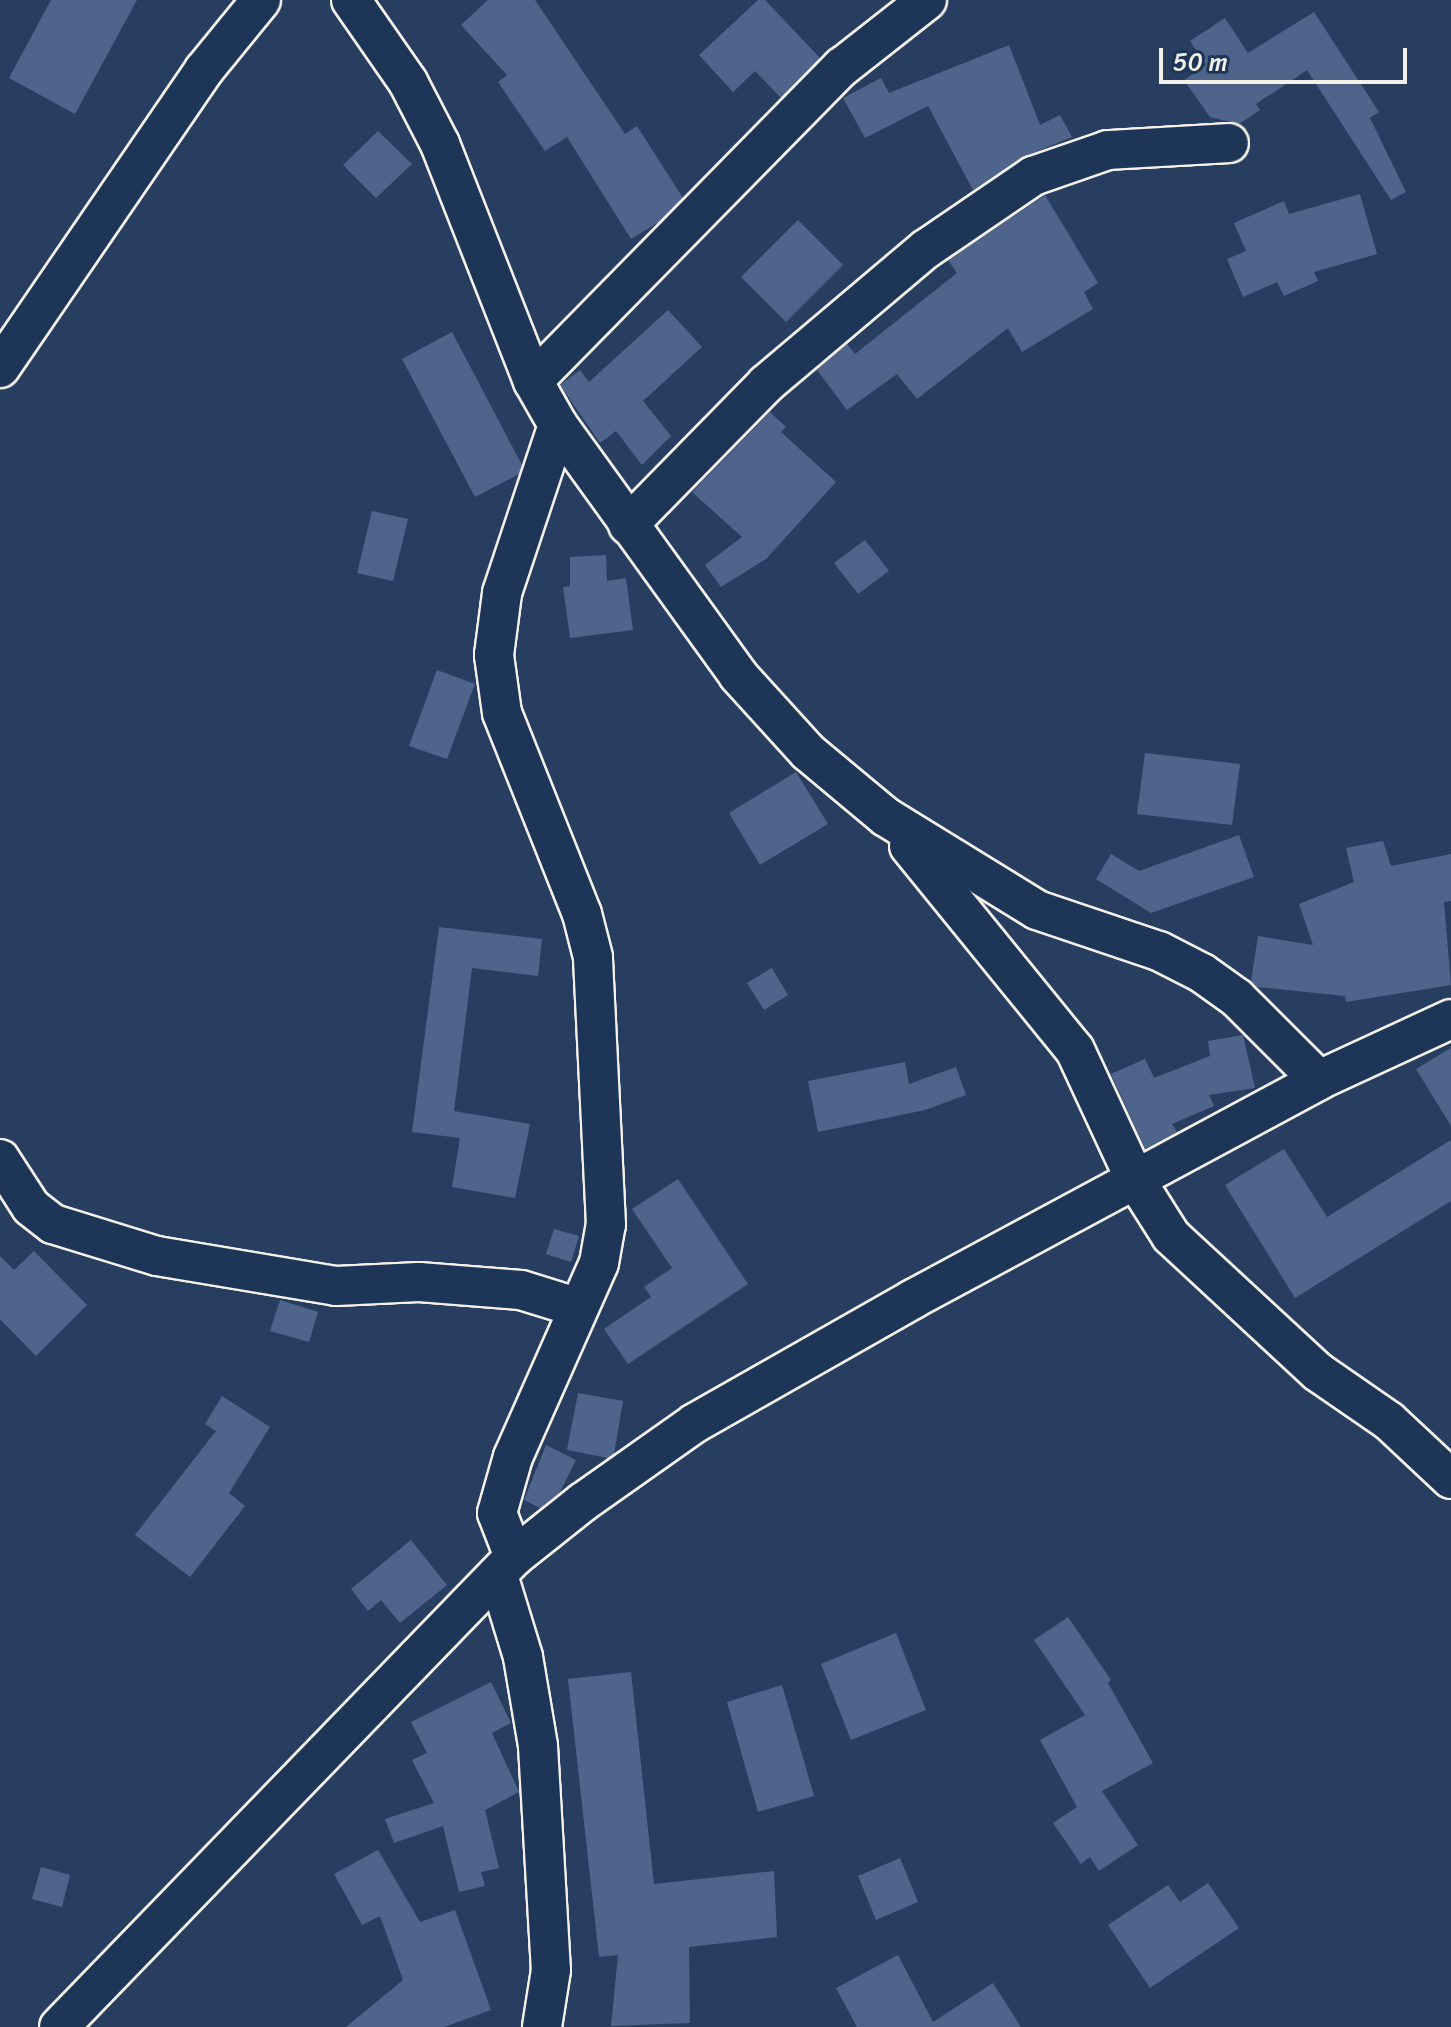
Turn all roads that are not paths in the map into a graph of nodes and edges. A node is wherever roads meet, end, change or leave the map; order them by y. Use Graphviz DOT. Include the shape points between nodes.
graph roads {
  1 [pos="261,0"];
  2 [pos="351,0"];
  3 [pos="927,0"];
  4 [pos="1229,143"];
  5 [pos="0,368"];
  6 [pos="533,381"];
  7 [pos="558,425"];
  8 [pos="628,525"];
  9 [pos="886,817"];
  10 [pos="1451,1019"];
  11 [pos="1319,1080"];
  12 [pos="0,1159"];
  13 [pos="1135,1179"];
  14 [pos="576,1307"];
  15 [pos="1451,1479"];
  16 [pos="506,1566"];
  17 [pos="59,2027"];
  18 [pos="542,2027"];
  1 -- 5 [label="street" via="204,70"];
  2 -- 6 [label="street" via="408,82 440,144"];
  3 -- 6 [label="street" via="842,67"];
  4 -- 8 [label="street" via="1108,150 1033,176 926,249 766,384"];
  6 -- 7 [label="street"];
  7 -- 8 [label="street"];
  7 -- 14 [label="street" via="502,593 494,655 502,713 582,914 593,957 606,1225 599,1263"];
  8 -- 9 [label="street" via="738,675 808,752"];
  9 -- 11 [label="street" via="1037,910 1159,951 1202,973 1237,998"];
  9 -- 13 [label="street" via="1075,1050"];
  10 -- 11 [label="street"];
  11 -- 13 [label="street"];
  12 -- 14 [label="street" via="31,1207 53,1224 157,1256 336,1286 419,1282 521,1290"];
  13 -- 15 [label="street" via="1189,1256 1318,1372 1389,1421"];
  13 -- 16 [label="street" via="695,1423"];
  14 -- 16 [label="street" via="513,1457 497,1513"];
  16 -- 17 [label="street"];
  16 -- 18 [label="street" via="538,1746 551,1970"];
}
